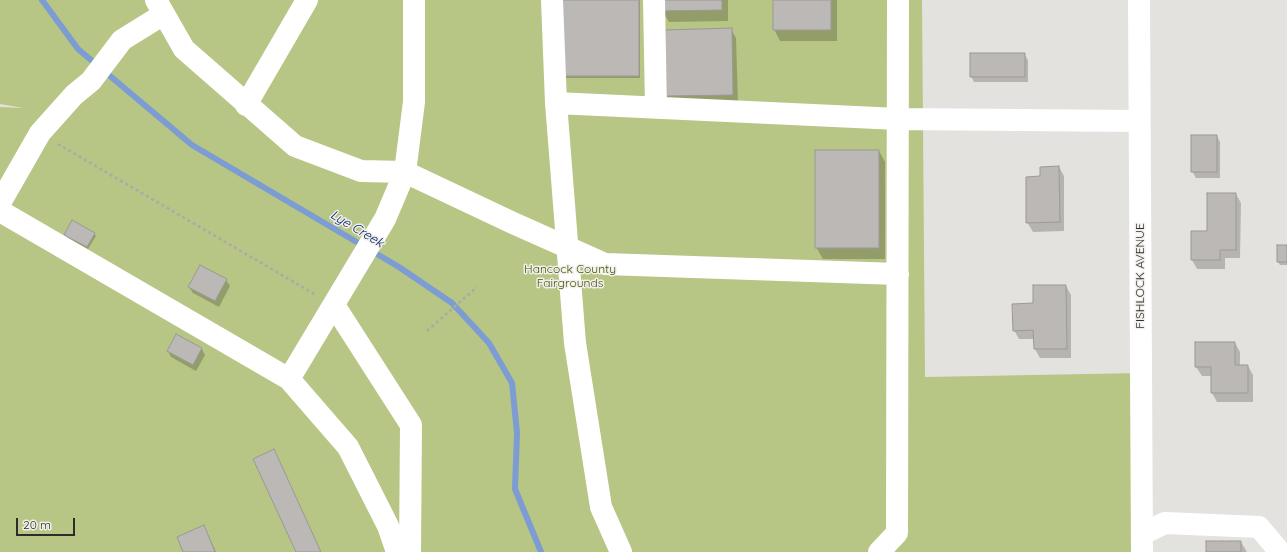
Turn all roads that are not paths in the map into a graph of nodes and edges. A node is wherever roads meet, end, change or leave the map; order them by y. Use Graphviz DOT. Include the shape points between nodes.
graph roads {
  1 [pos="308,0"];
  2 [pos="414,0"];
  3 [pos="552,0"];
  4 [pos="654,0"];
  5 [pos="898,0"];
  6 [pos="1139,0"];
  7 [pos="160,7"];
  8 [pos="556,103"];
  9 [pos="246,105"];
  10 [pos="656,107"];
  11 [pos="898,119"];
  12 [pos="1139,121"];
  13 [pos="405,172"];
  14 [pos="0,203"];
  15 [pos="0,212"];
  16 [pos="567,247"];
  17 [pos="898,274"];
  18 [pos="334,306"];
  19 [pos="289,379"];
  20 [pos="1142,543"];
  21 [pos="396,552"];
  22 [pos="410,552"];
  23 [pos="621,552"];
  24 [pos="879,552"];
  25 [pos="1280,552"];
  1 -- 9 [label="street"];
  2 -- 13 [label="street" via="414,102"];
  3 -- 8 [label="street"];
  4 -- 10 [label="street"];
  5 -- 11 [label="street"];
  6 -- 12 [label="street, FISHLOCK AVENUE"];
  7 -- 9 [label="street" via="184,50"];
  7 -- 14 [label="street" via="122,40 91,80 74,95 40,134"];
  8 -- 10 [label="street"];
  8 -- 16 [label="street"];
  9 -- 13 [label="street" via="295,146 360,171"];
  10 -- 11 [label="street"];
  11 -- 12 [label="street"];
  11 -- 17 [label="street"];
  12 -- 20 [label="street, FISHLOCK AVENUE"];
  13 -- 16 [label="street"];
  13 -- 18 [label="street" via="385,218"];
  15 -- 19 [label="street"];
  16 -- 17 [label="street" via="605,264"];
  16 -- 23 [label="street" via="576,343 602,507"];
  17 -- 24 [label="street" via="897,533"];
  18 -- 19 [label="street"];
  18 -- 22 [label="street" via="411,426"];
  19 -- 21 [label="street" via="348,447 388,526"];
  20 -- 25 [label="street" via="1165,523 1259,527"];
}
